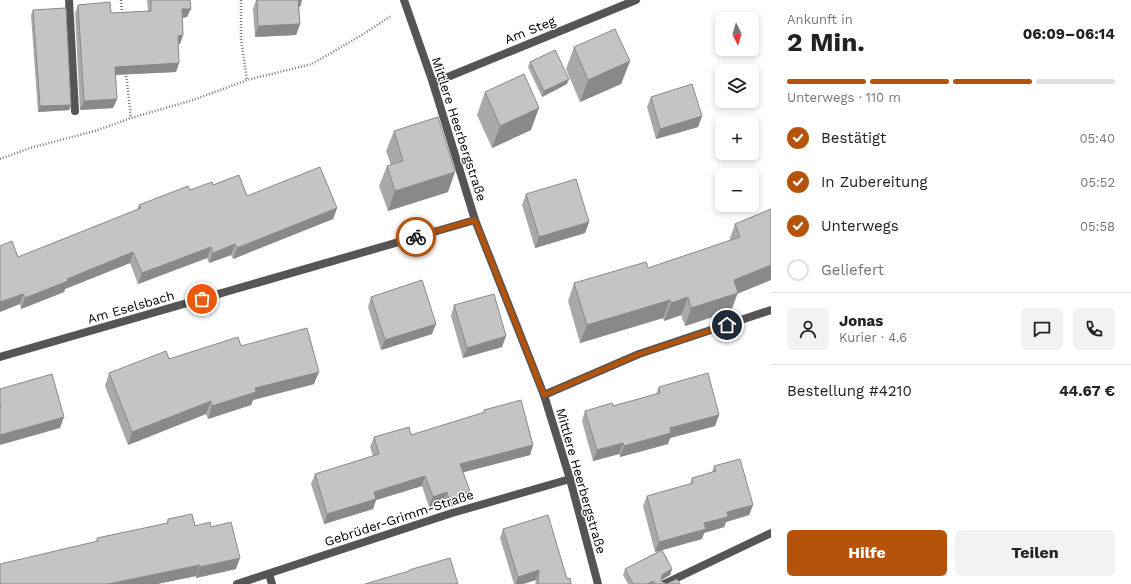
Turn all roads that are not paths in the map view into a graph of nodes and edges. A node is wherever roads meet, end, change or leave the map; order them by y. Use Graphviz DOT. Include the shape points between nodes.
graph roads {
  1 [pos="69,0"];
  2 [pos="404,0"];
  3 [pos="636,0"];
  4 [pos="433,83"];
  5 [pos="75,111"];
  6 [pos="475,220"];
  7 [pos="771,310"];
  8 [pos="0,357"];
  9 [pos="544,395"];
  10 [pos="570,479"];
  11 [pos="771,533"];
  12 [pos="269,574"];
  13 [pos="237,584"];
  14 [pos="272,584"];
  15 [pos="598,584"];
  16 [pos="664,584"];
  1 -- 5 [label="street"];
  2 -- 4 [label="street, Mittlere Heerbergstraße"];
  3 -- 4 [label="street, Am Steg"];
  4 -- 6 [label="street, Mittlere Heerbergstraße"];
  6 -- 8 [label="street, Am Eselsbach"];
  6 -- 9 [label="street, Mittlere Heerbergstraße"];
  7 -- 9 [label="street" via="639,354"];
  9 -- 10 [label="street, Mittlere Heerbergstraße"];
  10 -- 12 [label="street, Gebrüder-Grimm-Straße" via="452,513"];
  10 -- 15 [label="street, Mittlere Heerbergstraße"];
  11 -- 16 [label="street"];
  12 -- 13 [label="street, Gebrüder-Grimm-Straße"];
  12 -- 14 [label="street"];
}
